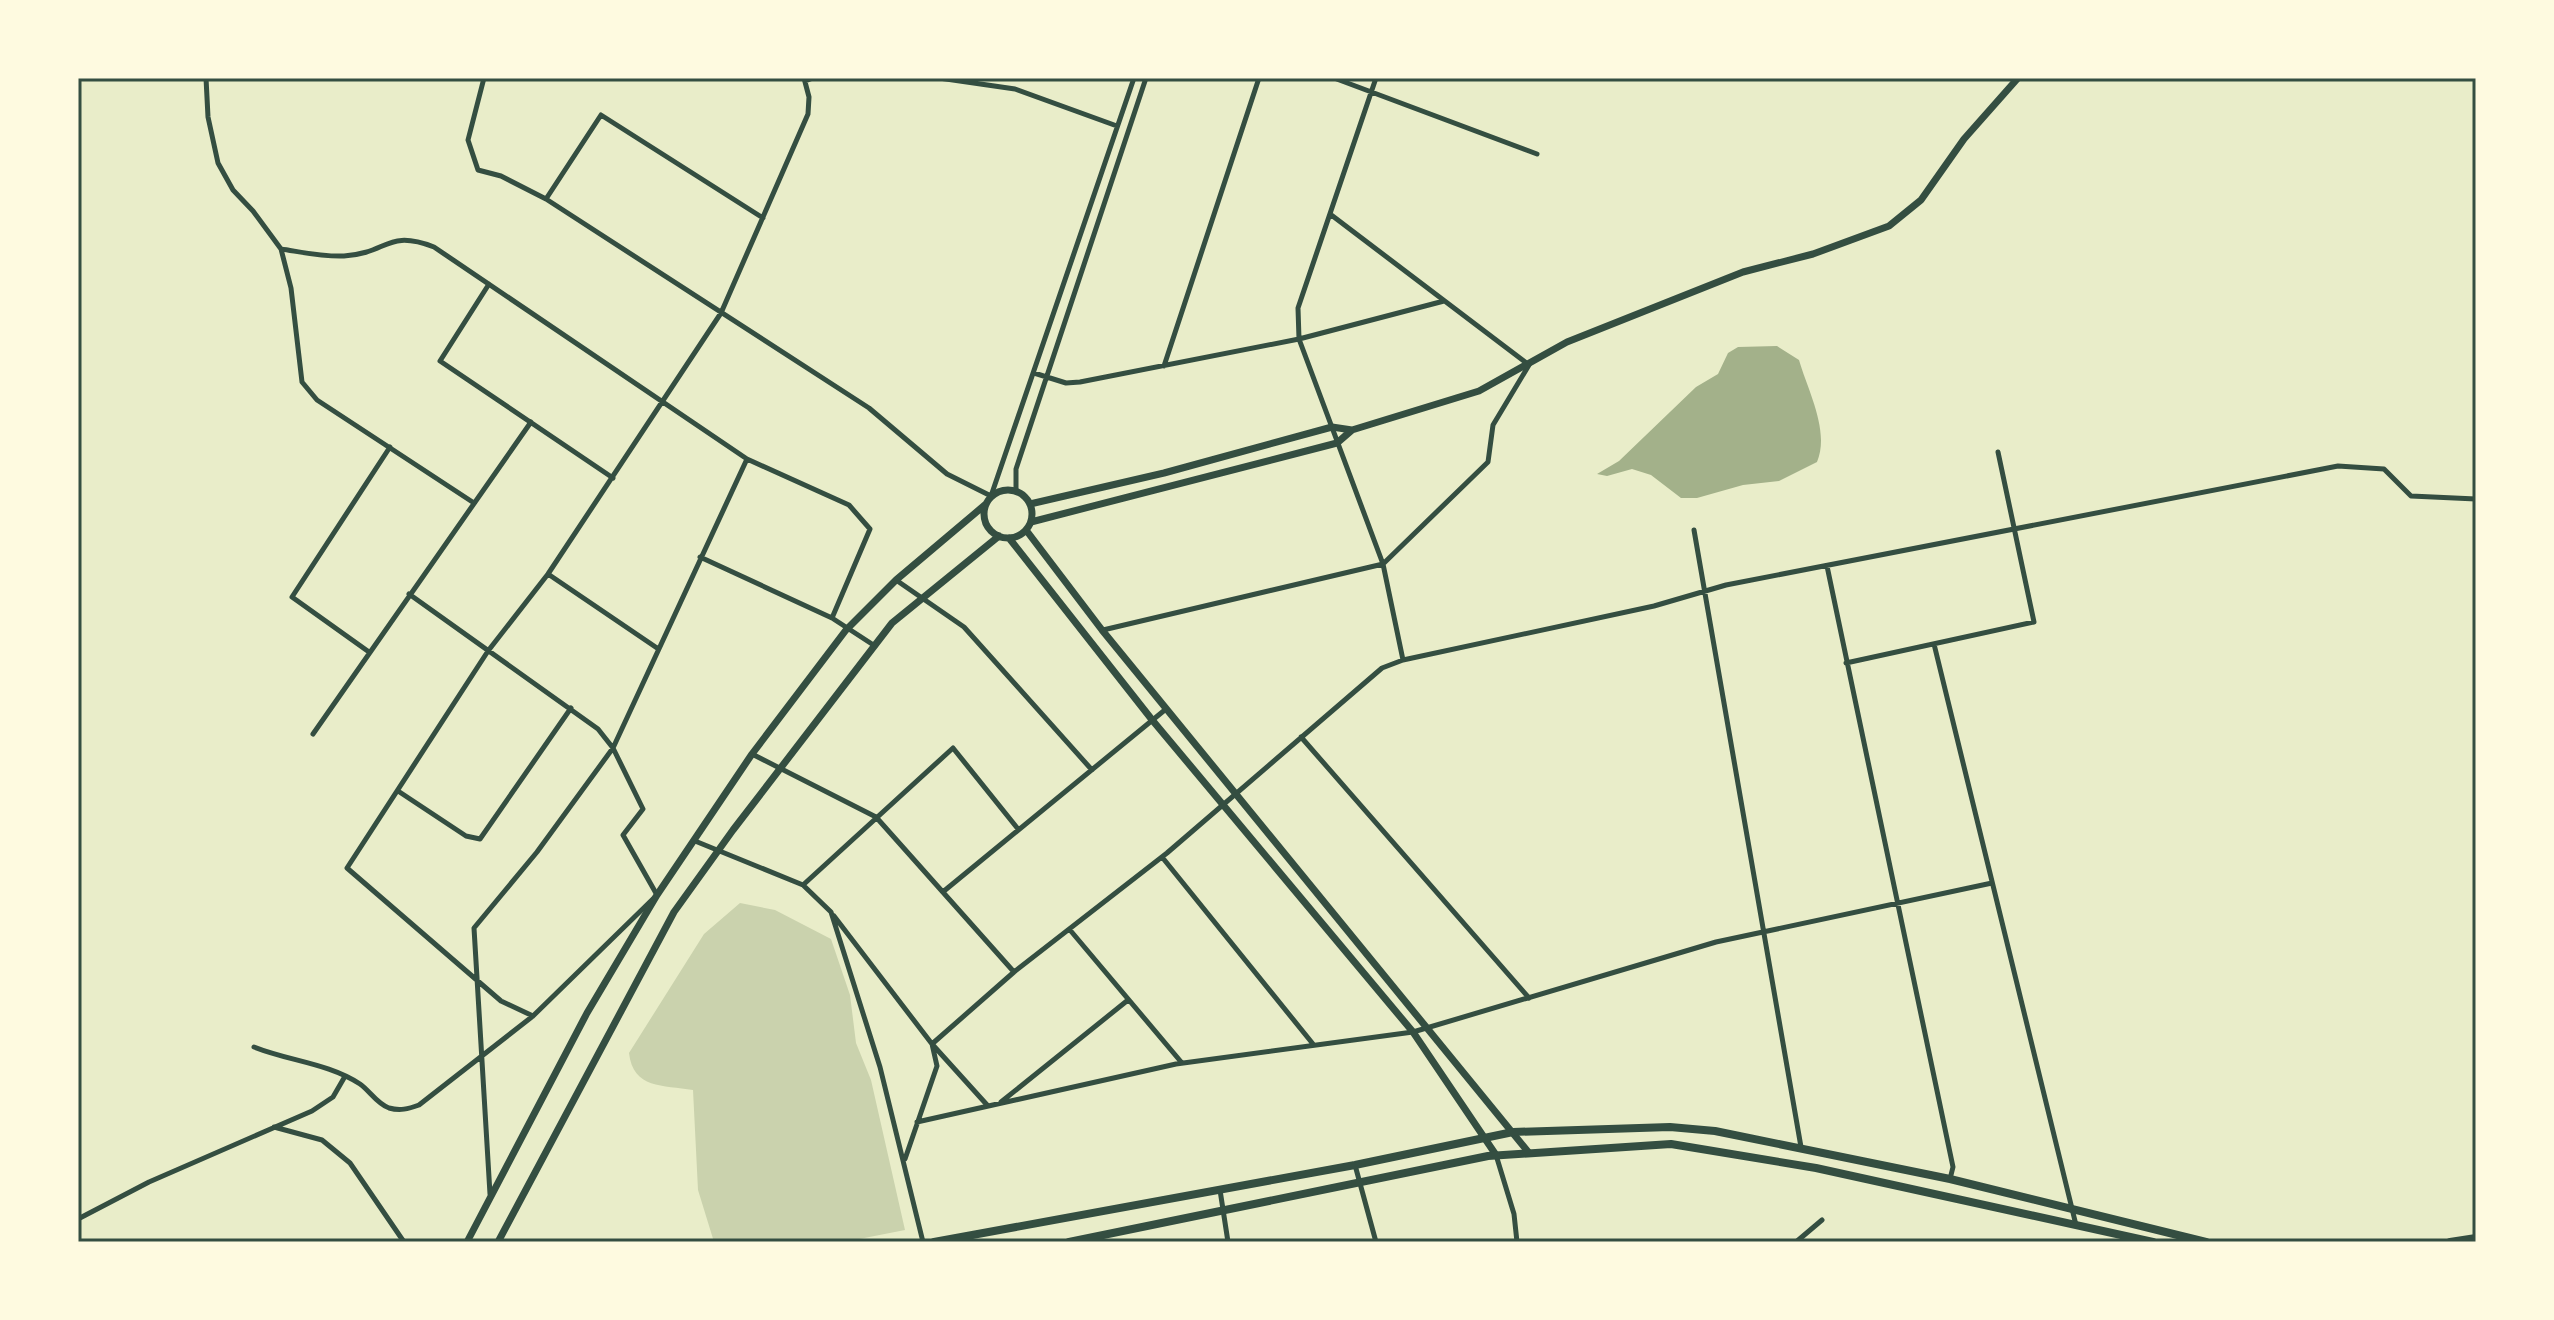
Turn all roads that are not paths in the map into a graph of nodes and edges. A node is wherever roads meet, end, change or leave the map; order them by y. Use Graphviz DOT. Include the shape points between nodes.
graph roads {
  1 [pos="206,78"];
  2 [pos="484,78"];
  3 [pos="813,78"];
  4 [pos="939,78"];
  5 [pos="1134,78"];
  6 [pos="1146,78"];
  7 [pos="1259,78"];
  8 [pos="1334,78"];
  9 [pos="1376,78"];
  10 [pos="2018,78"];
  11 [pos="804,80"];
  12 [pos="1372,90"];
  13 [pos="1117,126"];
  14 [pos="1537,154"];
  15 [pos="546,199"];
  16 [pos="1330,214"];
  17 [pos="763,218"];
  18 [pos="281,249"];
  19 [pos="489,284"];
  20 [pos="1445,301"];
  21 [pos="721,313"];
  22 [pos="1299,339"];
  23 [pos="1529,365"];
  24 [pos="1163,367"];
  25 [pos="1034,373"];
  26 [pos="1047,377"];
  27 [pos="664,402"];
  28 [pos="531,422"];
  29 [pos="1332,427"];
  30 [pos="1352,430"];
  31 [pos="1280,442"];
  32 [pos="1337,443"];
  33 [pos="390,447"];
  34 [pos="1240,452"];
  35 [pos="1998,452"];
  36 [pos="1285,457"];
  37 [pos="747,459"];
  38 [pos="1245,468"];
  39 [pos="1164,473"];
  40 [pos="613,478"];
  41 [pos="1166,487"];
  42 [pos="1016,491"];
  43 [pos="2476,499"];
  44 [pos="989,500"];
  45 [pos="474,503"];
  46 [pos="1030,504"];
  47 [pos="1031,522"];
  48 [pos="2016,527"];
  49 [pos="1026,530"];
  50 [pos="1694,530"];
  51 [pos="999,536"];
  52 [pos="1009,538"];
  53 [pos="700,557"];
  54 [pos="1383,564"];
  55 [pos="1827,566"];
  56 [pos="548,574"];
  57 [pos="896,580"];
  58 [pos="1705,592"];
  59 [pos="409,594"];
  60 [pos="922,598"];
  61 [pos="832,618"];
  62 [pos="846,630"];
  63 [pos="1102,630"];
  64 [pos="1934,644"];
  65 [pos="875,646"];
  66 [pos="657,648"];
  67 [pos="488,651"];
  68 [pos="369,652"];
  69 [pos="1403,660"];
  70 [pos="1846,663"];
  71 [pos="571,708"];
  72 [pos="1167,709"];
  73 [pos="1153,721"];
  74 [pos="313,734"];
  75 [pos="1301,737"];
  76 [pos="613,748"];
  77 [pos="752,754"];
  78 [pos="780,769"];
  79 [pos="1092,770"];
  80 [pos="398,791"];
  81 [pos="1235,792"];
  82 [pos="1226,804"];
  83 [pos="876,817"];
  84 [pos="1018,829"];
  85 [pos="695,841"];
  86 [pos="718,851"];
  87 [pos="1162,857"];
  88 [pos="1992,883"];
  89 [pos="803,885"];
  90 [pos="944,891"];
  91 [pos="657,895"];
  92 [pos="1899,902"];
  93 [pos="831,912"];
  94 [pos="1070,930"];
  95 [pos="1764,932"];
  96 [pos="1014,972"];
  97 [pos="477,981"];
  98 [pos="1530,999"];
  99 [pos="1128,1000"];
  100 [pos="533,1016"];
  101 [pos="1430,1027"];
  102 [pos="1413,1032"];
  103 [pos="932,1044"];
  104 [pos="1314,1045"];
  105 [pos="254,1047"];
  106 [pos="482,1056"];
  107 [pos="1182,1063"];
  108 [pos="344,1078"];
  109 [pos="999,1104"];
  110 [pos="988,1106"];
  111 [pos="917,1122"];
  112 [pos="273,1126"];
  113 [pos="1513,1132"];
  114 [pos="1485,1138"];
  115 [pos="1801,1147"];
  116 [pos="1529,1153"];
  117 [pos="1496,1155"];
  118 [pos="904,1160"];
  119 [pos="1355,1165"];
  120 [pos="1950,1179"];
  121 [pos="1359,1182"];
  122 [pos="1220,1190"];
  123 [pos="490,1195"];
  124 [pos="1223,1210"];
  125 [pos="2072,1210"];
  126 [pos="78,1219"];
  127 [pos="1822,1220"];
  128 [pos="2076,1225"];
  129 [pos="2476,1238"];
  130 [pos="404,1242"];
  131 [pos="467,1242"];
  132 [pos="498,1242"];
  133 [pos="923,1242"];
  134 [pos="934,1242"];
  135 [pos="1069,1242"];
  136 [pos="1228,1242"];
  137 [pos="1376,1242"];
  138 [pos="1517,1242"];
  139 [pos="1796,1242"];
  140 [pos="2153,1242"];
  141 [pos="2206,1242"];
  142 [pos="2450,1242"];
  1 -- 18 [label="street" via="218,163"];
  2 -- 15 [label="street" via="468,140 478,170"];
  3 -- 11 [label="street"];
  4 -- 13 [label="street" via="1015,89"];
  5 -- 13 [label="street"];
  6 -- 26 [label="street"];
  7 -- 24 [label="street"];
  8 -- 12 [label="street"];
  9 -- 12 [label="street"];
  10 -- 23 [label="main road" via="1964,139 1921,200 1889,226 1743,272 1567,342"];
  11 -- 17 [label="street" via="808,114"];
  12 -- 14 [label="street"];
  12 -- 16 [label="street"];
  13 -- 25 [label="street"];
  15 -- 17 [label="street" via="601,115"];
  15 -- 21 [label="street"];
  16 -- 20 [label="street"];
  16 -- 22 [label="street" via="1298,308"];
  17 -- 21 [label="street"];
  18 -- 19 [label="street" via="341,256 375,252 407,237 434,247"];
  18 -- 33 [label="street" via="302,382 317,400"];
  19 -- 27 [label="street"];
  19 -- 28 [label="street" via="440,361"];
  20 -- 22 [label="street"];
  20 -- 23 [label="street"];
  21 -- 27 [label="street"];
  21 -- 44 [label="street" via="869,408 947,474"];
  22 -- 24 [label="street"];
  22 -- 29 [label="street"];
  23 -- 30 [label="main road" via="1479,391"];
  23 -- 54 [label="street" via="1493,425 1488,462"];
  24 -- 26 [label="street" via="1080,382"];
  25 -- 26 [label="street"];
  25 -- 44 [label="street"];
  26 -- 42 [label="street" via="1016,469"];
  27 -- 37 [label="street"];
  27 -- 40 [label="street"];
  28 -- 40 [label="street"];
  28 -- 45 [label="street"];
  29 -- 30 [label="main road"];
  29 -- 31 [label="main road"];
  29 -- 32 [label="street"];
  30 -- 32 [label="main road"];
  31 -- 34 [label="main road"];
  31 -- 36 [label="main road"];
  32 -- 36 [label="main road"];
  32 -- 54 [label="street"];
  33 -- 45 [label="street"];
  33 -- 68 [label="street" via="292,597"];
  34 -- 38 [label="main road"];
  34 -- 39 [label="main road"];
  35 -- 48 [label="street"];
  36 -- 38 [label="main road"];
  37 -- 53 [label="street"];
  37 -- 61 [label="street" via="849,505 870,529"];
  38 -- 41 [label="main road"];
  39 -- 41 [label="main road"];
  39 -- 46 [label="main road"];
  40 -- 56 [label="street"];
  41 -- 47 [label="main road"];
  42 -- 44 [label="main road" via="999,491"];
  42 -- 46 [label="main road"];
  43 -- 48 [label="street" via="2411,496 2384,469 2338,466"];
  44 -- 51 [label="main road" via="985,522"];
  44 -- 57 [label="main road"];
  45 -- 59 [label="street"];
  46 -- 47 [label="main road"];
  47 -- 49 [label="main road"];
  48 -- 55 [label="street"];
  48 -- 64 [label="street" via="2034,622"];
  49 -- 52 [label="main road"];
  49 -- 63 [label="main road"];
  50 -- 58 [label="street"];
  51 -- 52 [label="main road"];
  51 -- 60 [label="main road"];
  52 -- 73 [label="main road"];
  53 -- 61 [label="street"];
  53 -- 66 [label="street"];
  54 -- 63 [label="street"];
  54 -- 69 [label="street"];
  55 -- 58 [label="street"];
  55 -- 70 [label="street"];
  56 -- 66 [label="street"];
  56 -- 67 [label="street"];
  57 -- 60 [label="street"];
  57 -- 62 [label="main road"];
  58 -- 69 [label="street"];
  58 -- 95 [label="street"];
  59 -- 67 [label="street"];
  59 -- 68 [label="street"];
  60 -- 65 [label="main road"];
  60 -- 79 [label="street" via="964,627"];
  61 -- 62 [label="street"];
  62 -- 65 [label="street"];
  62 -- 77 [label="main road"];
  63 -- 72 [label="main road"];
  64 -- 70 [label="street"];
  64 -- 88 [label="street"];
  65 -- 78 [label="main road"];
  66 -- 76 [label="street"];
  67 -- 71 [label="street"];
  67 -- 80 [label="street"];
  68 -- 74 [label="street"];
  69 -- 75 [label="street" via="1382,668"];
  70 -- 92 [label="street"];
  71 -- 76 [label="street"];
  71 -- 80 [label="street" via="480,839 466,836"];
  72 -- 73 [label="street"];
  72 -- 81 [label="main road"];
  73 -- 79 [label="street"];
  73 -- 82 [label="main road"];
  75 -- 81 [label="street"];
  75 -- 98 [label="street"];
  76 -- 91 [label="street" via="643,809 623,835"];
  76 -- 97 [label="street" via="474,928"];
  77 -- 78 [label="street"];
  77 -- 85 [label="main road"];
  78 -- 83 [label="street"];
  78 -- 86 [label="main road"];
  79 -- 84 [label="street"];
  80 -- 97 [label="street" via="347,868"];
  81 -- 82 [label="street"];
  81 -- 101 [label="main road"];
  82 -- 87 [label="street"];
  82 -- 102 [label="main road"];
  83 -- 84 [label="street" via="953,748"];
  83 -- 89 [label="street"];
  83 -- 90 [label="street"];
  84 -- 90 [label="street"];
  85 -- 86 [label="street"];
  85 -- 91 [label="main road"];
  86 -- 89 [label="street"];
  86 -- 132 [label="main road" via="674,912"];
  87 -- 94 [label="street"];
  87 -- 104 [label="street"];
  88 -- 92 [label="street"];
  88 -- 125 [label="street"];
  89 -- 93 [label="street"];
  90 -- 96 [label="street"];
  91 -- 100 [label="street"];
  91 -- 123 [label="main road"];
  92 -- 95 [label="street"];
  92 -- 120 [label="street" via="1953,1167"];
  93 -- 103 [label="street"];
  93 -- 118 [label="street"];
  94 -- 96 [label="street"];
  94 -- 99 [label="street"];
  95 -- 98 [label="street"];
  95 -- 115 [label="street"];
  96 -- 103 [label="street"];
  97 -- 100 [label="street" via="501,1001"];
  97 -- 106 [label="street"];
  98 -- 101 [label="street"];
  99 -- 107 [label="street"];
  99 -- 109 [label="street"];
  100 -- 106 [label="street"];
  101 -- 102 [label="street"];
  101 -- 113 [label="main road"];
  102 -- 104 [label="street"];
  102 -- 114 [label="main road"];
  103 -- 110 [label="street"];
  103 -- 111 [label="street" via="937,1066"];
  104 -- 107 [label="street"];
  105 -- 108 [label="street" via="311,1061"];
  106 -- 108 [label="street" via="419,1105 404,1110 385,1107 359,1083"];
  106 -- 123 [label="street"];
  107 -- 109 [label="street"];
  108 -- 112 [label="street" via="333,1097"];
  109 -- 110 [label="street"];
  110 -- 111 [label="street"];
  111 -- 118 [label="street"];
  112 -- 126 [label="street"];
  112 -- 130 [label="street" via="322,1140 350,1163"];
  113 -- 114 [label="highway"];
  113 -- 115 [label="highway" via="1670,1127"];
  113 -- 116 [label="main road"];
  114 -- 117 [label="main road"];
  114 -- 119 [label="highway"];
  115 -- 120 [label="highway"];
  116 -- 117 [label="highway"];
  116 -- 128 [label="highway" via="1671,1144 1816,1168"];
  117 -- 121 [label="highway"];
  117 -- 138 [label="street"];
  118 -- 133 [label="street"];
  119 -- 121 [label="street"];
  119 -- 122 [label="highway"];
  120 -- 125 [label="highway"];
  121 -- 124 [label="highway"];
  121 -- 137 [label="street"];
  122 -- 124 [label="street"];
  122 -- 134 [label="highway"];
  123 -- 131 [label="main road"];
  124 -- 135 [label="highway"];
  124 -- 136 [label="street"];
  125 -- 128 [label="street"];
  125 -- 141 [label="highway"];
  127 -- 139 [label="street"];
  128 -- 140 [label="highway"];
  129 -- 142 [label="highway"];
}
